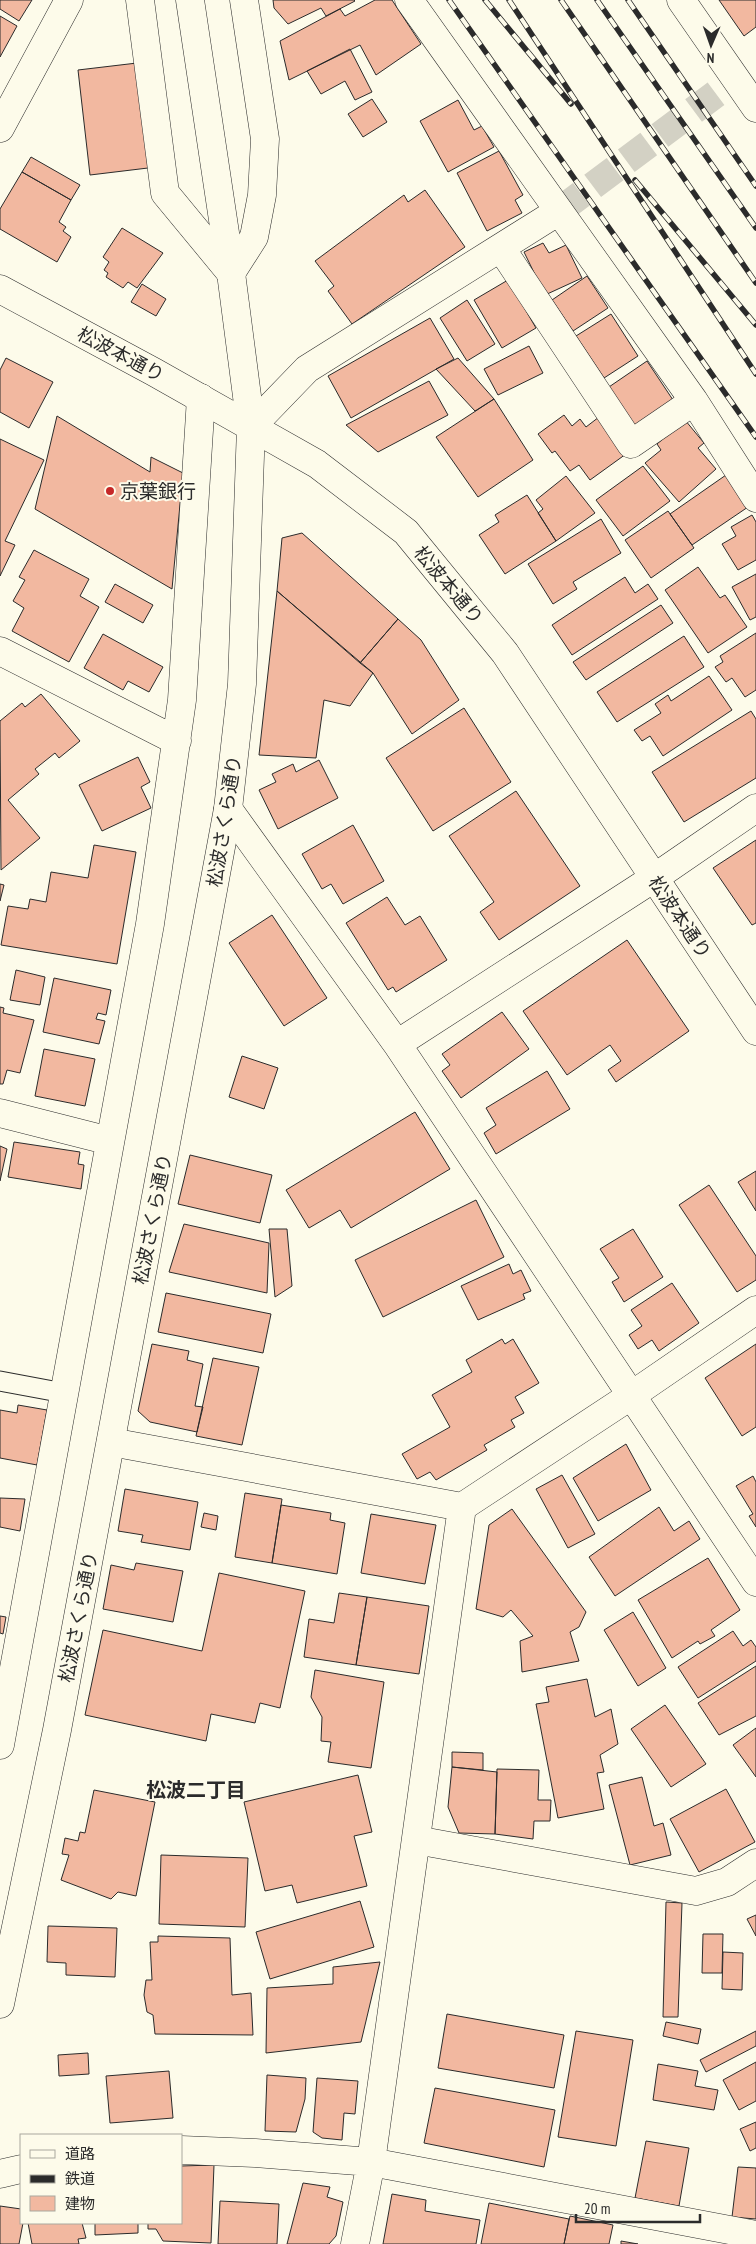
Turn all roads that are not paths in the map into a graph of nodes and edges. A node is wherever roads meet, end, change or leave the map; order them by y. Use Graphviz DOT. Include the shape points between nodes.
graph roads {
  1 [pos="69,0"];
  2 [pos="140,0"];
  3 [pos="190,0"];
  4 [pos="244,0"];
  5 [pos="409,0"];
  6 [pos="681,0"];
  7 [pos="756,108"];
  8 [pos="0,128"];
  9 [pos="560,211"];
  10 [pos="501,248"];
  11 [pos="232,273"];
  12 [pos="0,289"];
  13 [pos="201,398"];
  14 [pos="694,402"];
  15 [pos="251,427"];
  16 [pos="756,498"];
  17 [pos="0,652"];
  18 [pos="177,741"];
  19 [pos="756,808"];
  20 [pos="228,809"];
  21 [pos="654,878"];
  22 [pos="756,1031"];
  23 [pos="397,1044"];
  24 [pos="0,1113"];
  25 [pos="110,1141"];
  26 [pos="756,1310"];
  27 [pos="0,1381"];
  28 [pos="64,1393"];
  29 [pos="632,1395"];
  30 [pos="111,1442"];
  31 [pos="462,1507"];
  32 [pos="756,1582"];
  33 [pos="4,1701"];
  34 [pos="0,1745"];
  35 [pos="416,1840"];
  36 [pos="756,1862"];
  37 [pos="0,2004"];
  38 [pos="182,2150"];
  39 [pos="371,2162"];
  40 [pos="20,2168"];
  41 [pos="0,2174"];
  42 [pos="756,2235"];
  43 [pos="355,2244"];
  1 -- 8 [label="street"];
  2 -- 11 [label="street" via="165,193"];
  3 -- 11 [label="street, 松波さくら通り"];
  4 -- 11 [label="street" via="265,139 262,195 254,237"];
  5 -- 9 [label="street"];
  6 -- 7 [label="street"];
  9 -- 10 [label="street"];
  9 -- 14 [label="street"];
  10 -- 14 [label="street" via="631,444"];
  10 -- 15 [label="street" via="306,369"];
  11 -- 15 [label="street, 松波さくら通り"];
  12 -- 13 [label="street, 松波本通り"];
  13 -- 15 [label="street, 松波本通り"];
  13 -- 18 [label="street"];
  14 -- 16 [label="street"];
  15 -- 20 [label="street, 松波さくら通り" via="242,684"];
  15 -- 21 [label="street, 松波本通り" via="317,464 406,532 506,653"];
  17 -- 18 [label="street"];
  18 -- 25 [label="street" via="150,924"];
  19 -- 21 [label="street"];
  20 -- 23 [label="street"];
  20 -- 30 [label="street, 松波さくら通り"];
  21 -- 22 [label="street, 松波本通り"];
  21 -- 23 [label="street"];
  23 -- 29 [label="street"];
  24 -- 25 [label="street"];
  25 -- 28 [label="street"];
  26 -- 29 [label="street"];
  27 -- 28 [label="lane"];
  28 -- 33 [label="street"];
  29 -- 31 [label="street"];
  29 -- 32 [label="street"];
  30 -- 31 [label="street"];
  30 -- 37 [label="street, 松波さくら通り" via="57,1730"];
  31 -- 35 [label="street"];
  33 -- 34 [label="street"];
  35 -- 36 [label="street" via="696,1891 727,1882"];
  35 -- 39 [label="street"];
  38 -- 39 [label="street" via="255,2152"];
  39 -- 42 [label="street"];
  39 -- 43 [label="street"];
  40 -- 41 [label="street"];
}
